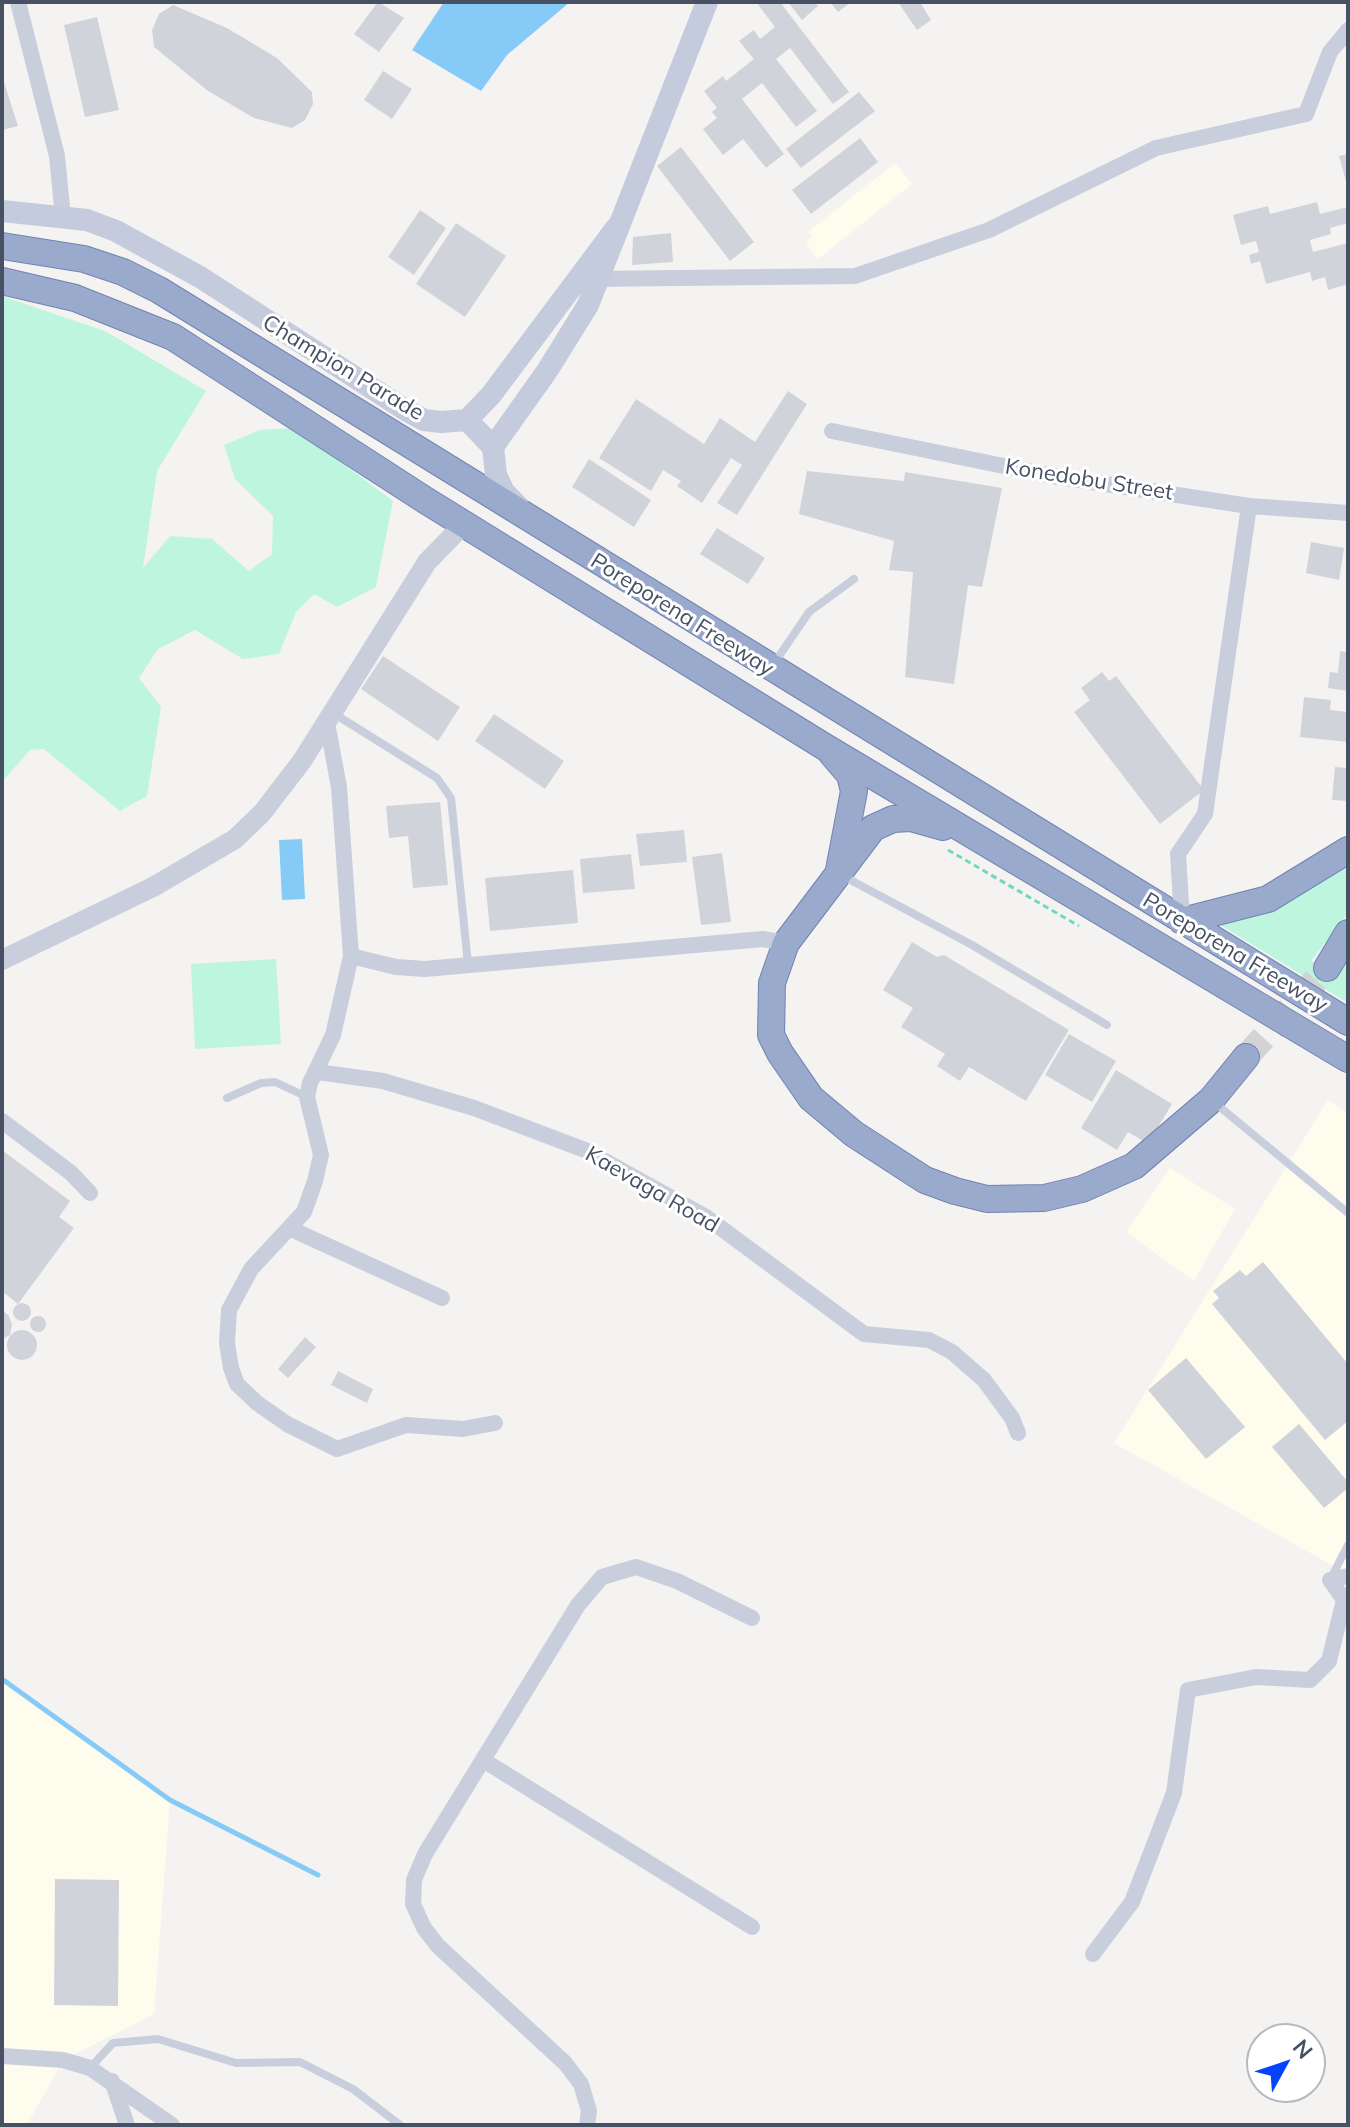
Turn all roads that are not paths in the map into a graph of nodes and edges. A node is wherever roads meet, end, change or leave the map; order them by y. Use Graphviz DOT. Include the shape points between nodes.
graph roads {
  1 [pos="18,2"];
  2 [pos="707,2"];
  3 [pos="1348,30"];
  4 [pos="2,211"];
  5 [pos="63,217"];
  6 [pos="2,246"];
  7 [pos="590,279"];
  8 [pos="2,281"];
  9 [pos="467,420"];
  10 [pos="832,431"];
  11 [pos="493,447"];
  12 [pos="1249,506"];
  13 [pos="1348,513"];
  14 [pos="465,523"];
  15 [pos="539,527"];
  16 [pos="854,579"];
  17 [pos="770,669"];
  18 [pos="330,718"];
  19 [pos="825,747"];
  20 [pos="988,843"];
  21 [pos="1348,850"];
  22 [pos="838,874"];
  23 [pos="1182,921"];
  24 [pos="1348,933"];
  25 [pos="786,943"];
  26 [pos="351,956"];
  27 [pos="2,960"];
  28 [pos="468,964"];
  29 [pos="1327,968"];
  30 [pos="1348,1022"];
  31 [pos="1107,1025"];
  32 [pos="1246,1057"];
  33 [pos="1348,1059"];
  34 [pos="317,1072"];
  35 [pos="307,1097"];
  36 [pos="227,1098"];
  37 [pos="1211,1100"];
  38 [pos="2,1121"];
  39 [pos="90,1193"];
  40 [pos="1348,1213"];
  41 [pos="291,1229"];
  42 [pos="442,1298"];
  43 [pos="495,1423"];
  44 [pos="1018,1433"];
  45 [pos="1348,1545"];
  46 [pos="1348,1576"];
  47 [pos="1330,1580"];
  48 [pos="752,1618"];
  49 [pos="483,1760"];
  50 [pos="752,1927"];
  51 [pos="1093,1954"];
  52 [pos="2,2056"];
  53 [pos="90,2068"];
  54 [pos="112,2081"];
  55 [pos="127,2125"];
  56 [pos="172,2125"];
  57 [pos="400,2125"];
  58 [pos="587,2125"];
  1 -- 5 [label="street" via="57,156"];
  2 -- 7 [label="main road" via="616,228"];
  3 -- 7 [label="street" via="1330,52 1306,114 1156,148 989,230 855,276"];
  4 -- 5 [label="main road, Champion Parade"];
  5 -- 9 [label="main road, Champion Parade" via="87,220 149,247 424,420"];
  6 -- 15 [label="highway, Poreporena Freeway" via="84,259 145,282"];
  7 -- 9 [label="main road"];
  7 -- 11 [label="main road" via="573,332"];
  8 -- 14 [label="highway, Poreporena Freeway" via="75,298 173,337"];
  9 -- 11 [label="main road"];
  10 -- 12 [label="street, Konedobu Street" via="1053,476"];
  11 -- 15 [label="main road" via="504,492"];
  12 -- 13 [label="street, Konedobu Street"];
  12 -- 23 [label="street" via="1205,814 1178,854"];
  14 -- 18 [label="street" via="427,562"];
  14 -- 19 [label="highway, Poreporena Freeway"];
  15 -- 17 [label="highway, Poreporena Freeway"];
  16 -- 17 [label="lane" via="809,612"];
  17 -- 23 [label="highway, Poreporena Freeway"];
  18 -- 26 [label="street"];
  18 -- 27 [label="street" via="280,790 235,839 128,900"];
  18 -- 28 [label="lane" via="437,778 451,798"];
  19 -- 20 [label="highway, Poreporena Freeway"];
  19 -- 22 [label="highway" via="850,775 854,791"];
  20 -- 22 [label="highway" via="925,820 893,819 873,828"];
  20 -- 33 [label="highway, Poreporena Freeway"];
  21 -- 23 [label="highway" via="1268,899"];
  22 -- 25 [label="highway"];
  22 -- 31 [label="lane"];
  23 -- 30 [label="highway, Poreporena Freeway"];
  24 -- 29 [label="highway"];
  25 -- 28 [label="street" via="763,939"];
  25 -- 37 [label="highway" via="772,983 770,1027 787,1065 811,1098 854,1134 912,1172 955,1191 987,1199 1044,1198 1082,1189 1134,1166"];
  26 -- 28 [label="street" via="410,968"];
  26 -- 34 [label="street" via="333,1035"];
  32 -- 37 [label="highway"];
  34 -- 35 [label="street"];
  34 -- 44 [label="street, Kaevaga Road" via="398,1085 585,1150 706,1217 864,1334 929,1340 952,1352 984,1380"];
  35 -- 36 [label="lane" via="275,1082"];
  35 -- 41 [label="street" via="321,1155 304,1212"];
  37 -- 40 [label="lane"];
  38 -- 39 [label="street"];
  41 -- 42 [label="street"];
  41 -- 43 [label="street" via="251,1269 229,1310 227,1343 237,1384 287,1424 343,1449 406,1425 463,1429"];
  45 -- 47 [label="lane"];
  46 -- 47 [label="street"];
  47 -- 51 [label="street" via="1344,1600 1329,1661 1310,1680 1256,1677 1188,1690 1174,1793 1132,1902"];
  48 -- 49 [label="street" via="636,1567 602,1577 578,1605"];
  49 -- 50 [label="street"];
  49 -- 58 [label="street" via="425,1854 414,1880 413,1904 438,1946 565,2063 581,2084 589,2111"];
  52 -- 53 [label="street" via="63,2060"];
  53 -- 54 [label="street"];
  53 -- 57 [label="lane" via="113,2043 158,2039 236,2063 300,2062 353,2089"];
  54 -- 55 [label="street"];
  54 -- 56 [label="street"];
}
